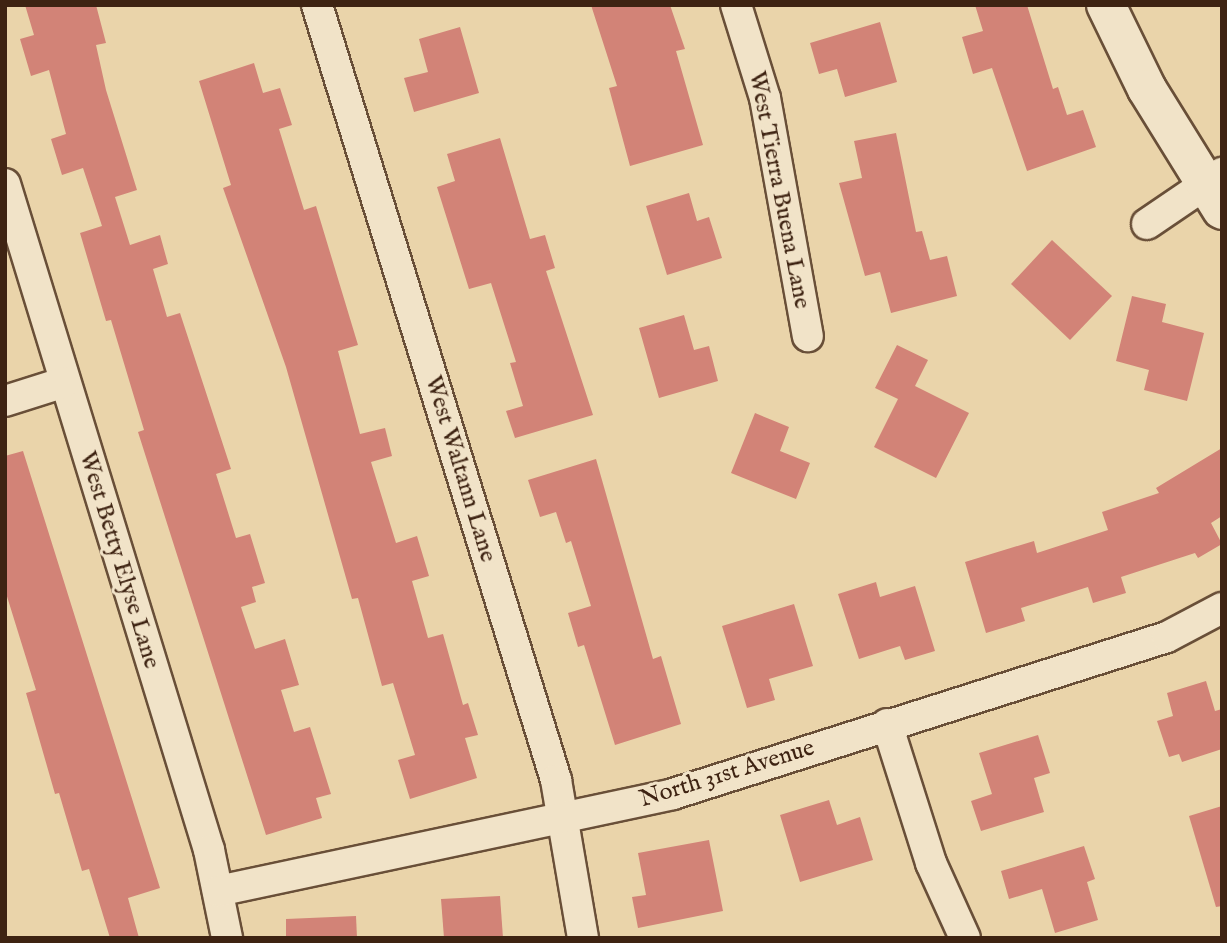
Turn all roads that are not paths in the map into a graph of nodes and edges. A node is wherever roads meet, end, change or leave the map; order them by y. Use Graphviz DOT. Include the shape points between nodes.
graph roads {
  1 [pos="736,5"];
  2 [pos="1106,5"];
  3 [pos="320,6"];
  4 [pos="5,184"];
  5 [pos="1216,189"];
  6 [pos="1147,224"];
  7 [pos="808,336"];
  8 [pos="65,382"];
  9 [pos="5,401"];
  10 [pos="1222,608"];
  11 [pos="887,724"];
  12 [pos="563,818"];
  13 [pos="218,891"];
  14 [pos="227,938"];
  15 [pos="583,938"];
  16 [pos="965,938"];
  1 -- 7 [label="street, West Tierra Buena Lane" via="765,98"];
  2 -- 5 [label="street" via="1147,89"];
  3 -- 12 [label="street, West Waltann Lane" via="552,767"];
  4 -- 8 [label="street, West Betty Elyse Lane"];
  5 -- 6 [label="street"];
  8 -- 9 [label="street"];
  8 -- 13 [label="street, West Betty Elyse Lane"];
  10 -- 11 [label="street, North 31st Avenue" via="1167,637"];
  11 -- 12 [label="street, North 31st Avenue" via="673,794"];
  11 -- 16 [label="street" via="931,863"];
  12 -- 13 [label="street, North 31st Avenue"];
  12 -- 15 [label="street, West Waltann Lane"];
  13 -- 14 [label="street, West Betty Elyse Lane"];
}
